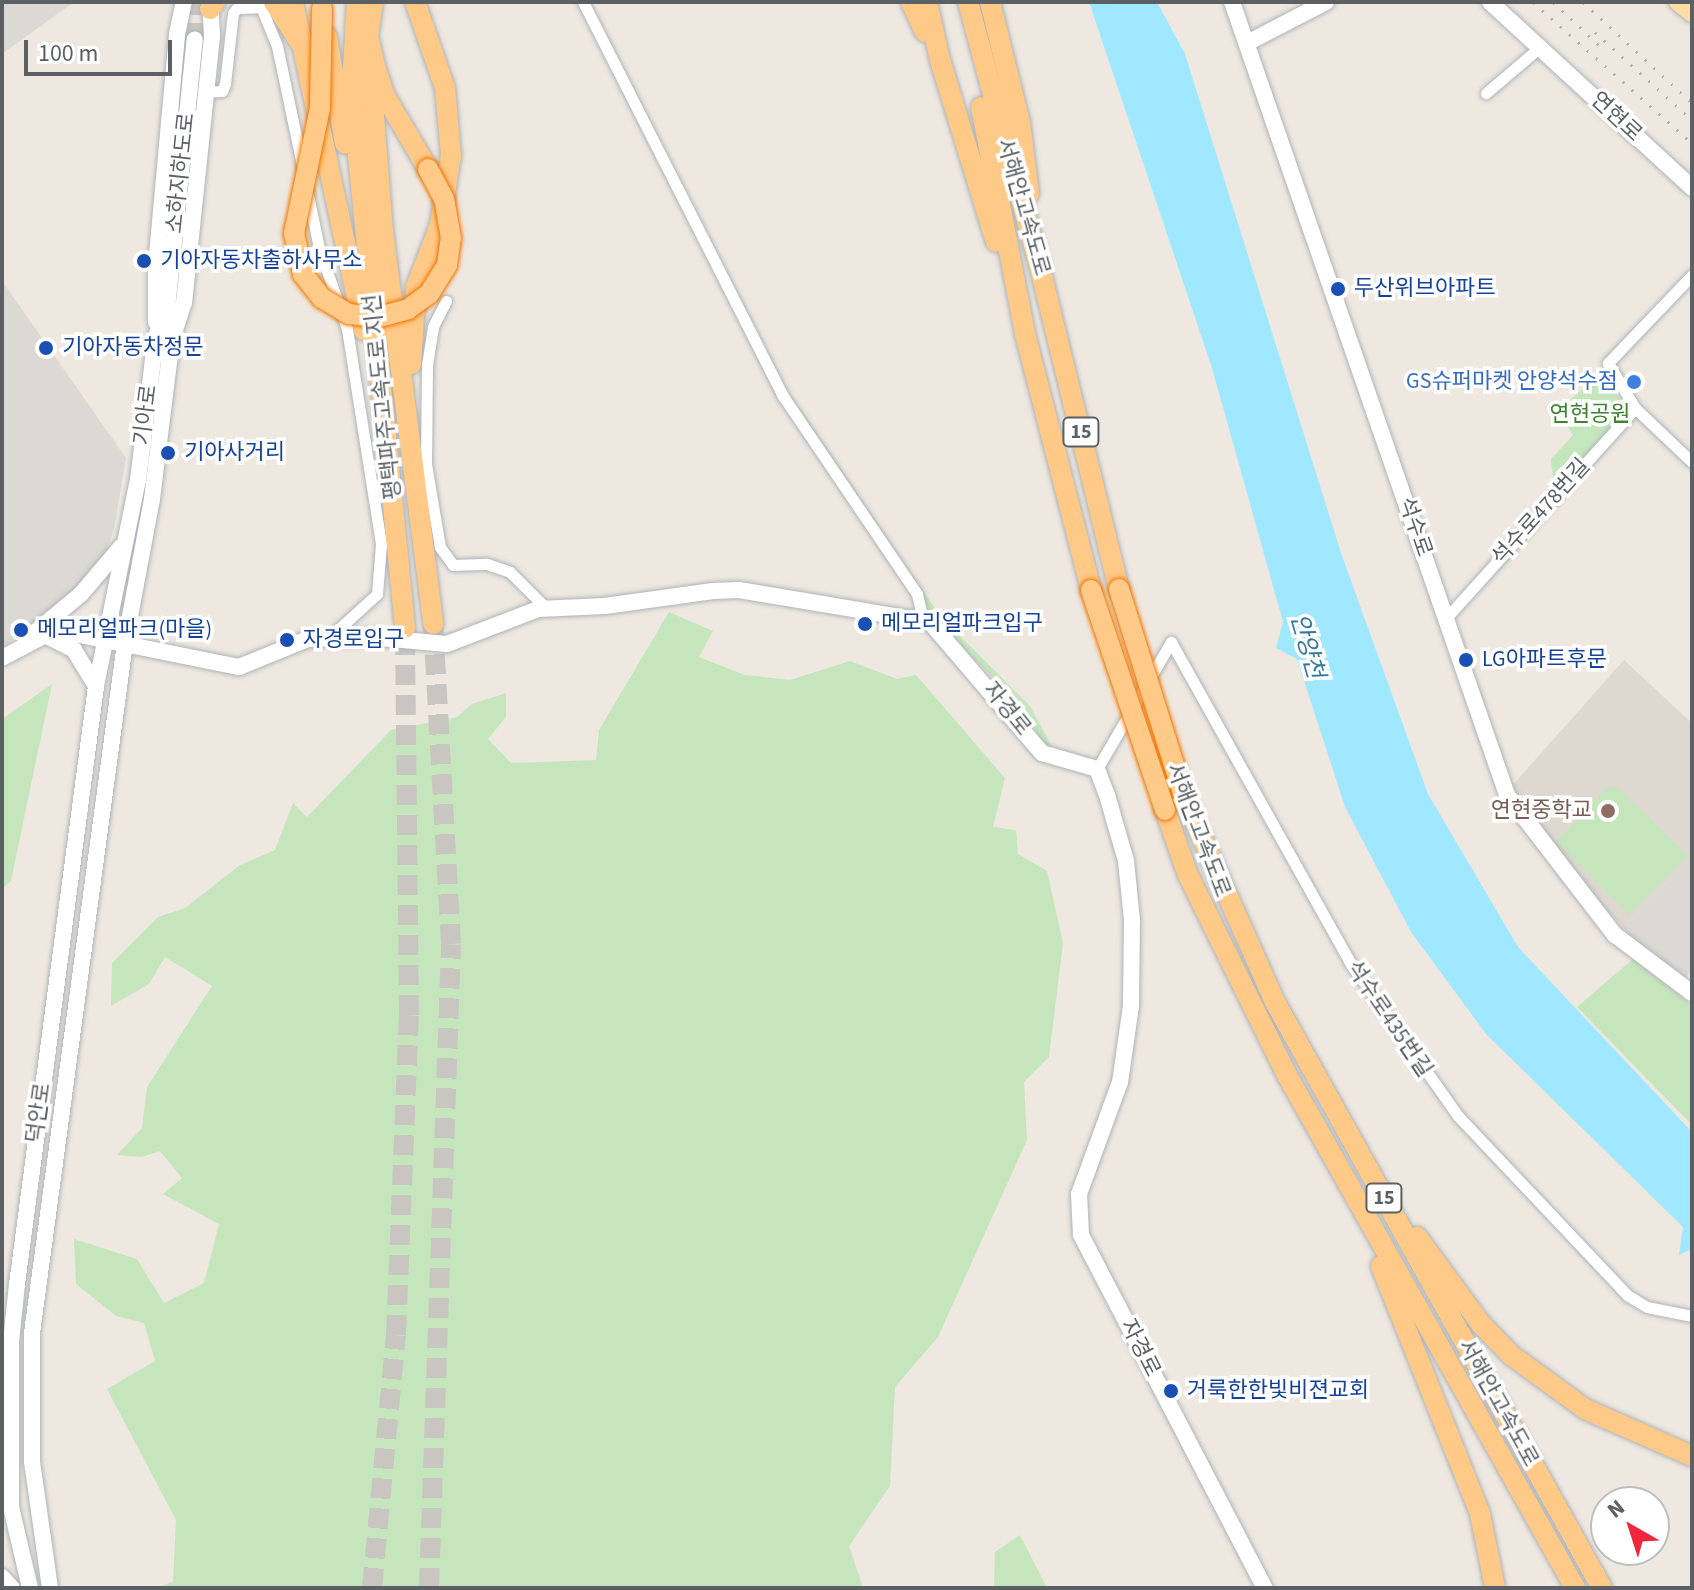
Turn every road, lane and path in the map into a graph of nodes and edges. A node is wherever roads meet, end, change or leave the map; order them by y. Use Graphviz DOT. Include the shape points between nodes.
graph roads {
  1 [pos="184,2"];
  2 [pos="274,2"];
  3 [pos="293,2"];
  4 [pos="357,2"];
  5 [pos="373,2"];
  6 [pos="399,2"];
  7 [pos="415,2"];
  8 [pos="583,2"];
  9 [pos="911,2"];
  10 [pos="927,2"];
  11 [pos="954,2"];
  12 [pos="968,2"];
  13 [pos="990,2"];
  14 [pos="1232,2"];
  15 [pos="1326,2"];
  16 [pos="1490,2"];
  17 [pos="1678,2"];
  18 [pos="212,4"];
  19 [pos="322,6"];
  20 [pos="1692,13"];
  21 [pos="363,28"];
  22 [pos="177,34"];
  23 [pos="204,38"];
  24 [pos="1249,42"];
  25 [pos="1540,47"];
  26 [pos="306,52"];
  27 [pos="940,60"];
  28 [pos="445,88"];
  29 [pos="206,92"];
  30 [pos="1486,93"];
  31 [pos="994,130"];
  32 [pos="1692,185"];
  33 [pos="367,236"];
  34 [pos="1692,275"];
  35 [pos="1042,276"];
  36 [pos="446,301"];
  37 [pos="167,308"];
  38 [pos="418,324"];
  39 [pos="433,327"];
  40 [pos="1025,334"];
  41 [pos="164,337"];
  42 [pos="1635,408"];
  43 [pos="1692,462"];
  44 [pos="417,472"];
  45 [pos="391,474"];
  46 [pos="128,535"];
  47 [pos="545,607"];
  48 [pos="1447,617"];
  49 [pos="923,619"];
  50 [pos="433,624"];
  51 [pos="405,628"];
  52 [pos="43,634"];
  53 [pos="331,636"];
  54 [pos="106,639"];
  55 [pos="23,643"];
  56 [pos="125,643"];
  57 [pos="2,658"];
  58 [pos="96,686"];
  59 [pos="1097,769"];
  60 [pos="1692,993"];
  61 [pos="1372,1177"];
  62 [pos="1353,1195"];
  63 [pos="1692,1316"];
  64 [pos="1692,1456"];
  65 [pos="34,1488"];
  66 [pos="6,1511"];
  67 [pos="2,1577"];
  68 [pos="12,1588"];
  69 [pos="30,1588"];
  70 [pos="50,1588"];
  71 [pos="1265,1588"];
  72 [pos="1495,1588"];
  73 [pos="1575,1588"];
  74 [pos="1602,1588"];
  1 -- 22 [label="main road"];
  2 -- 26 [label="highway"];
  3 -- 26 [label="highway"];
  4 -- 21 [label="highway"];
  5 -- 21 [label="highway"];
  6 -- 28 [label="highway"];
  7 -- 28 [label="highway"];
  8 -- 49 [label="street" via="783,396 917,594"];
  9 -- 27 [label="highway"];
  10 -- 27 [label="highway"];
  11 -- 31 [label="highway, 서해안고속도로 / 15"];
  12 -- 31 [label="highway, 서해안고속도로 / 15"];
  13 -- 35 [label="highway" via="1020,122"];
  14 -- 24 [label="main road, 석수로"];
  15 -- 24 [label="main road"];
  16 -- 25 [label="main road, 연현로"];
  17 -- 20 [label="main road"];
  18 -- 23 [label="main road"];
  19 -- 21 [label="highway, bridge" via="320,108 294,233 303,274 322,298 349,314 379,317 395,315 429,294 447,265 451,238 444,199 385,96"];
  19 -- 33 [label="highway, bridge" via="356,209"];
  21 -- 33 [label="highway, 평택파주고속도로 지선" via="352,84"];
  21 -- 44 [label="highway, 평택파주고속도로 지선" via="383,231"];
  22 -- 23 [label="main road" via="191,23"];
  22 -- 41 [label="main road" via="156,266"];
  23 -- 29 [label="main road"];
  23 -- 37 [label="main road, 소하지하도로"];
  24 -- 48 [label="main road, 석수로"];
  25 -- 30 [label="street"];
  25 -- 32 [label="main road, 연현로"];
  26 -- 45 [label="highway"];
  27 -- 40 [label="highway"];
  28 -- 44 [label="highway" via="451,155 447,187 411,315"];
  29 -- 41 [label="main road" via="184,303"];
  29 -- 53 [label="street" via="222,91 225,84 233,13 237,8 261,7 277,46 319,248 352,330 381,544 377,594"];
  31 -- 35 [label="highway, 서해안고속도로 / 15"];
  31 -- 40 [label="highway, 서해안고속도로 / 15"];
  33 -- 45 [label="highway, 평택파주고속도로 지선"];
  34 -- 42 [label="street" via="1608,363"];
  35 -- 61 [label="highway, 서해안고속도로 / 15, bridge" via="1119,589 1185,800 1260,974"];
  36 -- 39 [label="street"];
  37 -- 41 [label="main road, 기아로"];
  38 -- 39 [label="street"];
  39 -- 47 [label="street" via="427,365 426,464 440,547 453,565 487,564 510,572"];
  40 -- 62 [label="highway, 서해안고속도로 / 15, bridge" via="1091,590 1188,875 1252,1008"];
  41 -- 46 [label="main road, 기아로"];
  41 -- 56 [label="main road, 기아로" via="152,499"];
  42 -- 43 [label="street"];
  42 -- 48 [label="street, 석수로478번길"];
  44 -- 50 [label="highway, 평택파주고속도로 지선"];
  45 -- 51 [label="highway, 평택파주고속도로 지선"];
  46 -- 54 [label="main road, 기아로"];
  46 -- 55 [label="main road" via="114,562"];
  47 -- 49 [label="main road" via="605,606 739,590"];
  47 -- 53 [label="main road" via="447,644"];
  48 -- 60 [label="main road, 석수로" via="1507,795 1615,935"];
  49 -- 59 [label="main road, 자경로" via="948,638 1042,753"];
  52 -- 54 [label="main road" via="55,630"];
  52 -- 55 [label="main road"];
  52 -- 58 [label="main road" via="74,650"];
  53 -- 56 [label="main road" via="308,639 239,667"];
  54 -- 56 [label="main road"];
  54 -- 58 [label="main road, 덕안로"];
  55 -- 57 [label="main road"];
  56 -- 65 [label="main road, 덕안로" via="32,1333"];
  58 -- 66 [label="main road, 덕안로" via="17,1284"];
  59 -- 63 [label="street, 석수로435번길" via="1171,642 1349,961 1458,1116 1627,1295 1647,1307"];
  59 -- 71 [label="main road, 자경로" via="1126,861 1131,1006 1120,1082 1079,1194 1081,1235"];
  61 -- 64 [label="highway" via="1481,1324 1511,1355 1585,1409"];
  61 -- 74 [label="highway, 서해안고속도로 / 15"];
  62 -- 72 [label="highway" via="1480,1514"];
  62 -- 73 [label="highway, 서해안고속도로 / 15"];
  65 -- 66 [label="main road"];
  65 -- 70 [label="main road, 덕안로"];
  66 -- 69 [label="main road, 덕안로"];
  67 -- 68 [label="main road"];
}
